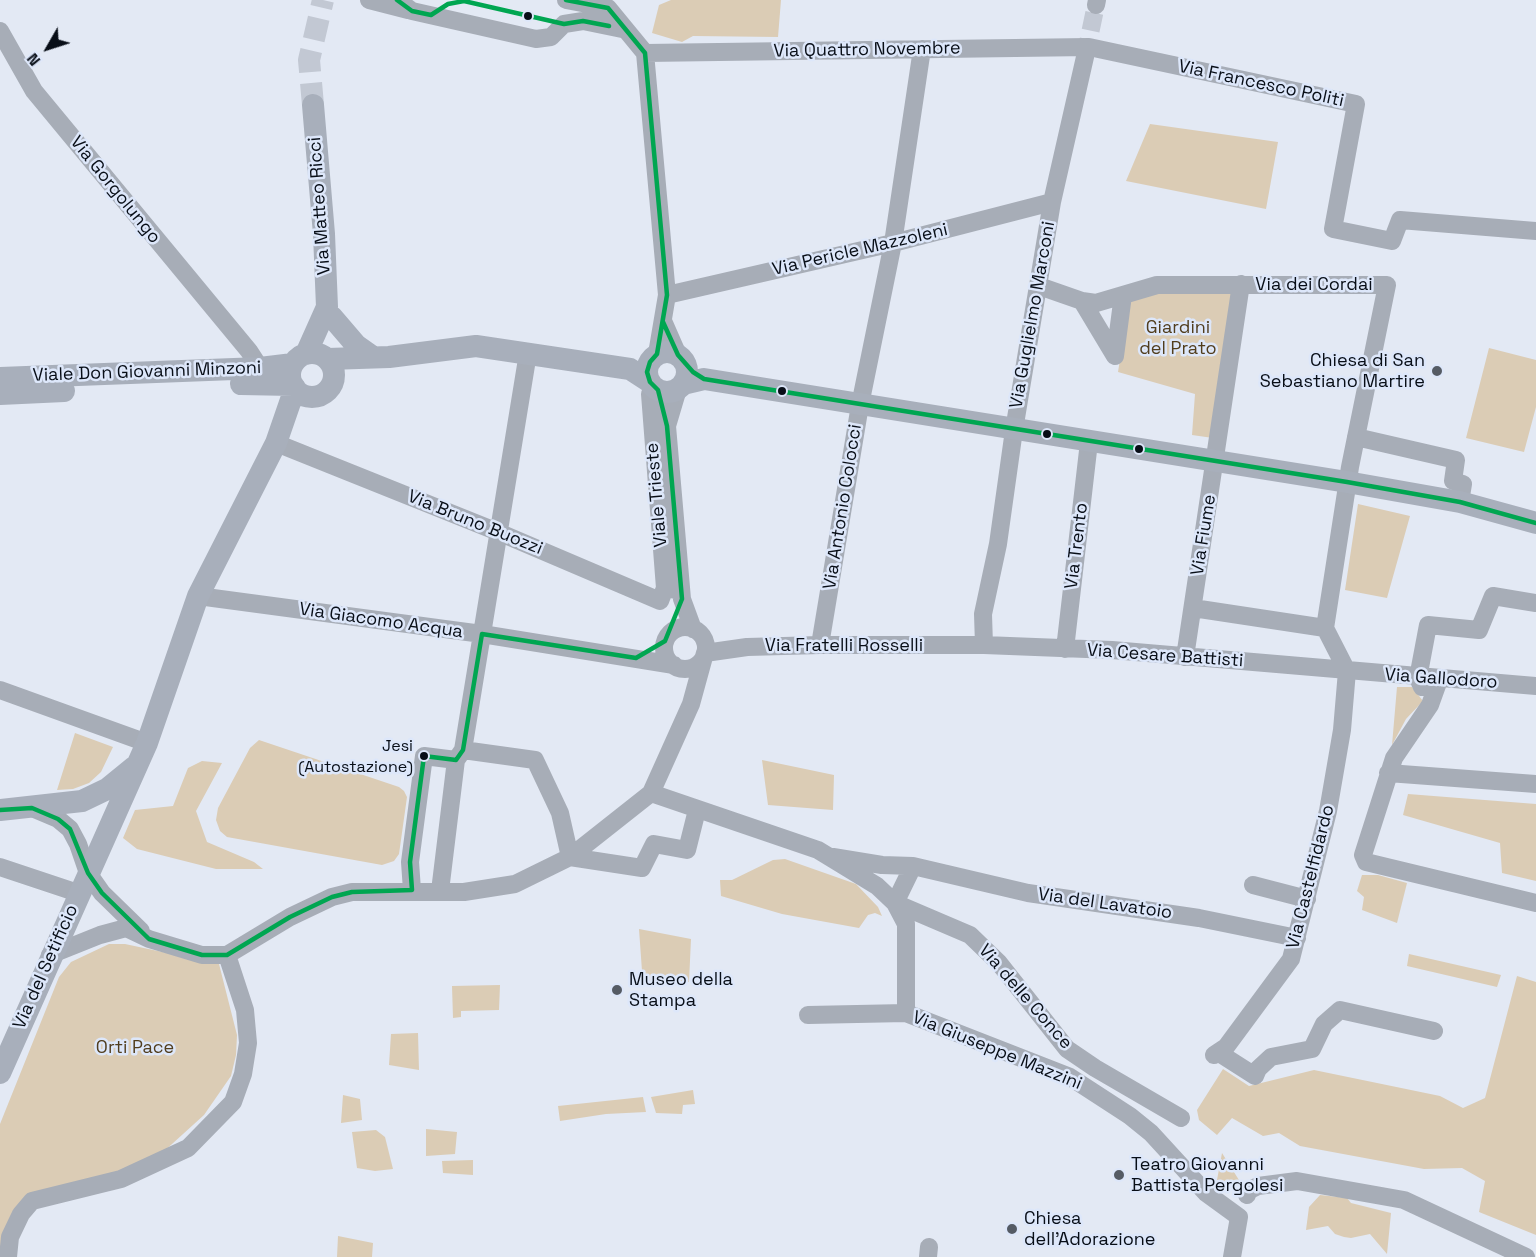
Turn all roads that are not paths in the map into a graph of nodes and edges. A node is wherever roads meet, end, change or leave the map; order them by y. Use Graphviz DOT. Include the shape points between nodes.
graph roads {
  1 [pos="369,0"];
  2 [pos="397,0"];
  3 [pos="566,0"];
  4 [pos="412,11"];
  5 [pos="622,29"];
  6 [pos="0,31"];
  7 [pos="922,49"];
  8 [pos="1087,52"];
  9 [pos="645,53"];
  10 [pos="313,105"];
  11 [pos="1052,202"];
  12 [pos="1536,231"];
  13 [pos="893,243"];
  14 [pos="1241,284"];
  15 [pos="1039,286"];
  16 [pos="667,295"];
  17 [pos="1123,295"];
  18 [pos="1082,301"];
  19 [pos="329,312"];
  20 [pos="528,354"];
  21 [pos="381,357"];
  22 [pos="311,373"];
  23 [pos="251,374"];
  24 [pos="666,374"];
  25 [pos="0,378"];
  26 [pos="0,394"];
  27 [pos="860,405"];
  28 [pos="281,429"];
  29 [pos="1014,430"];
  30 [pos="1356,437"];
  31 [pos="1089,442"];
  32 [pos="1214,463"];
  33 [pos="1347,482"];
  34 [pos="1461,494"];
  35 [pos="1536,523"];
  36 [pos="498,532"];
  37 [pos="676,592"];
  38 [pos="198,596"];
  39 [pos="1536,603"];
  40 [pos="1193,608"];
  41 [pos="1325,628"];
  42 [pos="693,629"];
  43 [pos="482,634"];
  44 [pos="667,638"];
  45 [pos="820,645"];
  46 [pos="984,645"];
  47 [pos="1065,650"];
  48 [pos="705,653"];
  49 [pos="1185,657"];
  50 [pos="636,658"];
  51 [pos="677,667"];
  52 [pos="1347,671"];
  53 [pos="1418,678"];
  54 [pos="1439,680"];
  55 [pos="1536,686"];
  56 [pos="0,690"];
  57 [pos="691,704"];
  58 [pos="1430,705"];
  59 [pos="147,743"];
  60 [pos="459,755"];
  61 [pos="138,764"];
  62 [pos="1388,773"];
  63 [pos="1536,784"];
  64 [pos="651,794"];
  65 [pos="32,808"];
  66 [pos="0,810"];
  67 [pos="697,810"];
  68 [pos="570,857"];
  69 [pos="833,857"];
  70 [pos="913,866"];
  71 [pos="0,867"];
  72 [pos="83,883"];
  73 [pos="1253,885"];
  74 [pos="412,890"];
  75 [pos="440,891"];
  76 [pos="1307,898"];
  77 [pos="895,903"];
  78 [pos="1536,903"];
  79 [pos="1297,938"];
  80 [pos="149,939"];
  81 [pos="50,955"];
  82 [pos="227,955"];
  83 [pos="906,1013"];
  84 [pos="808,1015"];
  85 [pos="1434,1031"];
  86 [pos="0,1073"];
  87 [pos="1182,1118"];
  88 [pos="1245,1202"];
  89 [pos="8,1257"];
  90 [pos="1232,1257"];
  91 [pos="1526,1257"];
  1 -- 4 [label="street"];
  2 -- 4 [label="street"];
  3 -- 5 [label="street" via="608,8"];
  4 -- 5 [label="street" via="536,39 551,37 564,24 583,21"];
  5 -- 9 [label="street"];
  6 -- 23 [label="street, Via Gorgolungo" via="34,91 240,343"];
  7 -- 8 [label="street, Via Quattro Novembre"];
  7 -- 9 [label="street, Via Quattro Novembre"];
  7 -- 13 [label="street, Via Antonio Colocci"];
  8 -- 11 [label="street, Via Guglielmo Marconi"];
  8 -- 12 [label="street, Via Francesco Politi" via="1356,104 1333,229 1392,241 1400,220"];
  9 -- 16 [label="street, Viale Trieste"];
  10 -- 19 [label="main road, Via Matteo Ricci"];
  11 -- 13 [label="street, Via Pericle Mazzoleni"];
  11 -- 15 [label="street, Via Guglielmo Marconi"];
  13 -- 16 [label="street, Via Pericle Mazzoleni"];
  13 -- 27 [label="street, Via Antonio Colocci"];
  14 -- 17 [label="street, Via dei Cordai" via="1157,285"];
  14 -- 30 [label="street, Via dei Cordai" via="1387,285"];
  14 -- 32 [label="street, Via Fiume"];
  15 -- 18 [label="street, Via dei Cordai"];
  15 -- 29 [label="street, Via Guglielmo Marconi"];
  16 -- 24 [label="street, Viale Trieste" via="663,322"];
  17 -- 18 [label="street, Via dei Cordai" via="1096,303"];
  17 -- 18 [label="street" via="1115,356"];
  19 -- 21 [label="main road" via="356,345"];
  19 -- 22 [label="main road, Via Matteo Ricci"];
  20 -- 21 [label="main road, Viale Don Giovanni Minzoni" via="476,346"];
  20 -- 24 [label="main road, Viale Don Giovanni Minzoni"];
  20 -- 36 [label="street"];
  21 -- 22 [label="main road, Viale Don Giovanni Minzoni"];
  22 -- 23 [label="main road, Viale Don Giovanni Minzoni"];
  22 -- 28 [label="main road, Via Matteo Ricci"];
  23 -- 25 [label="main road, Viale Don Giovanni Minzoni"];
  23 -- 26 [label="main road, Viale Don Giovanni Minzoni"];
  23 -- 28 [label="main road" via="272,398"];
  24 -- 27 [label="main road, Viale Don Giovanni Minzoni"];
  24 -- 37 [label="street, Viale Trieste"];
  24 -- 37 [label="street, Viale Trieste" via="649,398"];
  27 -- 29 [label="main road, Viale Don Giovanni Minzoni"];
  27 -- 45 [label="street, Via Antonio Colocci"];
  28 -- 36 [label="street, Via Bruno Buozzi"];
  28 -- 38 [label="main road, Via Matteo Ricci"];
  29 -- 31 [label="main road, Viale Don Giovanni Minzoni"];
  29 -- 46 [label="street, Via Guglielmo Marconi" via="998,544 983,614"];
  30 -- 33 [label="street"];
  30 -- 34 [label="street" via="1456,460 1453,481"];
  31 -- 32 [label="main road, Viale Don Giovanni Minzoni"];
  31 -- 47 [label="street, Via Trento"];
  32 -- 33 [label="main road, Viale Don Giovanni Minzoni"];
  32 -- 40 [label="street, Via Fiume"];
  33 -- 34 [label="main road, Viale Don Giovanni Minzoni"];
  33 -- 41 [label="street"];
  34 -- 35 [label="main road, Viale Don Giovanni Minzoni"];
  36 -- 37 [label="street, Via Bruno Buozzi" via="660,601"];
  36 -- 43 [label="street"];
  37 -- 42 [label="street, Viale Trieste"];
  37 -- 44 [label="street, Viale Trieste"];
  38 -- 43 [label="street, Via Giacomo Acqua"];
  38 -- 59 [label="main road, Via del Setificio"];
  39 -- 53 [label="street" via="1493,596 1479,630 1428,625"];
  40 -- 41 [label="street"];
  40 -- 49 [label="street, Via Fiume"];
  41 -- 52 [label="street"];
  42 -- 44 [label="street" via="680,628"];
  42 -- 48 [label="street" via="704,639"];
  43 -- 50 [label="street, Via Giacomo Acqua"];
  43 -- 60 [label="street"];
  44 -- 50 [label="street"];
  44 -- 51 [label="street" via="665,654"];
  45 -- 46 [label="street, Via Fratelli Rosselli"];
  45 -- 48 [label="street, Via Fratelli Rosselli" via="747,647"];
  46 -- 47 [label="street, Via Cesare Battisti"];
  47 -- 49 [label="street, Via Cesare Battisti"];
  48 -- 51 [label="street, Via Fratelli Rosselli" via="698,664"];
  48 -- 57 [label="street"];
  49 -- 52 [label="street, Via Cesare Battisti"];
  50 -- 51 [label="street, Via Giacomo Acqua"];
  51 -- 57 [label="street" via="690,687"];
  52 -- 53 [label="street, Via Gallodoro"];
  52 -- 76 [label="street, Via Castelfidardo" via="1329,811"];
  53 -- 54 [label="street, Via Gallodoro"];
  53 -- 58 [label="street"];
  54 -- 55 [label="street, Via Gallodoro"];
  54 -- 58 [label="street"];
  56 -- 59 [label="street"];
  57 -- 64 [label="street"];
  58 -- 62 [label="street"];
  59 -- 61 [label="main road, Via del Setificio"];
  60 -- 68 [label="street" via="535,760 560,813"];
  60 -- 74 [label="street" via="424,756 410,862"];
  60 -- 75 [label="street"];
  61 -- 65 [label="main road" via="94,797"];
  61 -- 72 [label="main road, Via del Setificio"];
  62 -- 63 [label="street"];
  62 -- 78 [label="street" via="1364,855 1366,862"];
  64 -- 67 [label="street, Via Giuseppe Mazzini"];
  64 -- 68 [label="street"];
  65 -- 66 [label="main road"];
  65 -- 72 [label="street" via="70,829 78,844"];
  67 -- 68 [label="street" via="687,850 654,844 642,868"];
  67 -- 69 [label="street, Via Giuseppe Mazzini"];
  68 -- 75 [label="street" via="514,884 464,892"];
  69 -- 70 [label="street, Via del Lavatoio"];
  69 -- 77 [label="street, Via Giuseppe Mazzini"];
  70 -- 77 [label="street"];
  70 -- 79 [label="street, Via del Lavatoio" via="1028,893 1199,918"];
  71 -- 72 [label="street"];
  72 -- 80 [label="street" via="102,893"];
  72 -- 81 [label="main road, Via del Setificio"];
  73 -- 76 [label="street"];
  74 -- 75 [label="street"];
  74 -- 82 [label="street" via="352,892 332,897"];
  76 -- 79 [label="street, Via Castelfidardo"];
  77 -- 83 [label="street, Via Giuseppe Mazzini" via="906,924"];
  77 -- 87 [label="street, Via delle Conce" via="970,935 999,963 1067,1049"];
  79 -- 85 [label="street, Via Castelfidardo" via="1291,959 1217,1054 1255,1076 1271,1057 1312,1049 1324,1024 1340,1010"];
  80 -- 81 [label="street" via="126,928"];
  80 -- 82 [label="street" via="202,955"];
  81 -- 86 [label="main road, Via del Setificio"];
  82 -- 89 [label="street" via="245,1010 248,1043 233,1102 188,1148 121,1179 32,1201 10,1237"];
  83 -- 84 [label="street"];
  83 -- 88 [label="street, Via Giuseppe Mazzini" via="1070,1077 1151,1133 1190,1178"];
  88 -- 90 [label="street"];
  88 -- 91 [label="street" via="1258,1186 1298,1181 1404,1200"];
}
